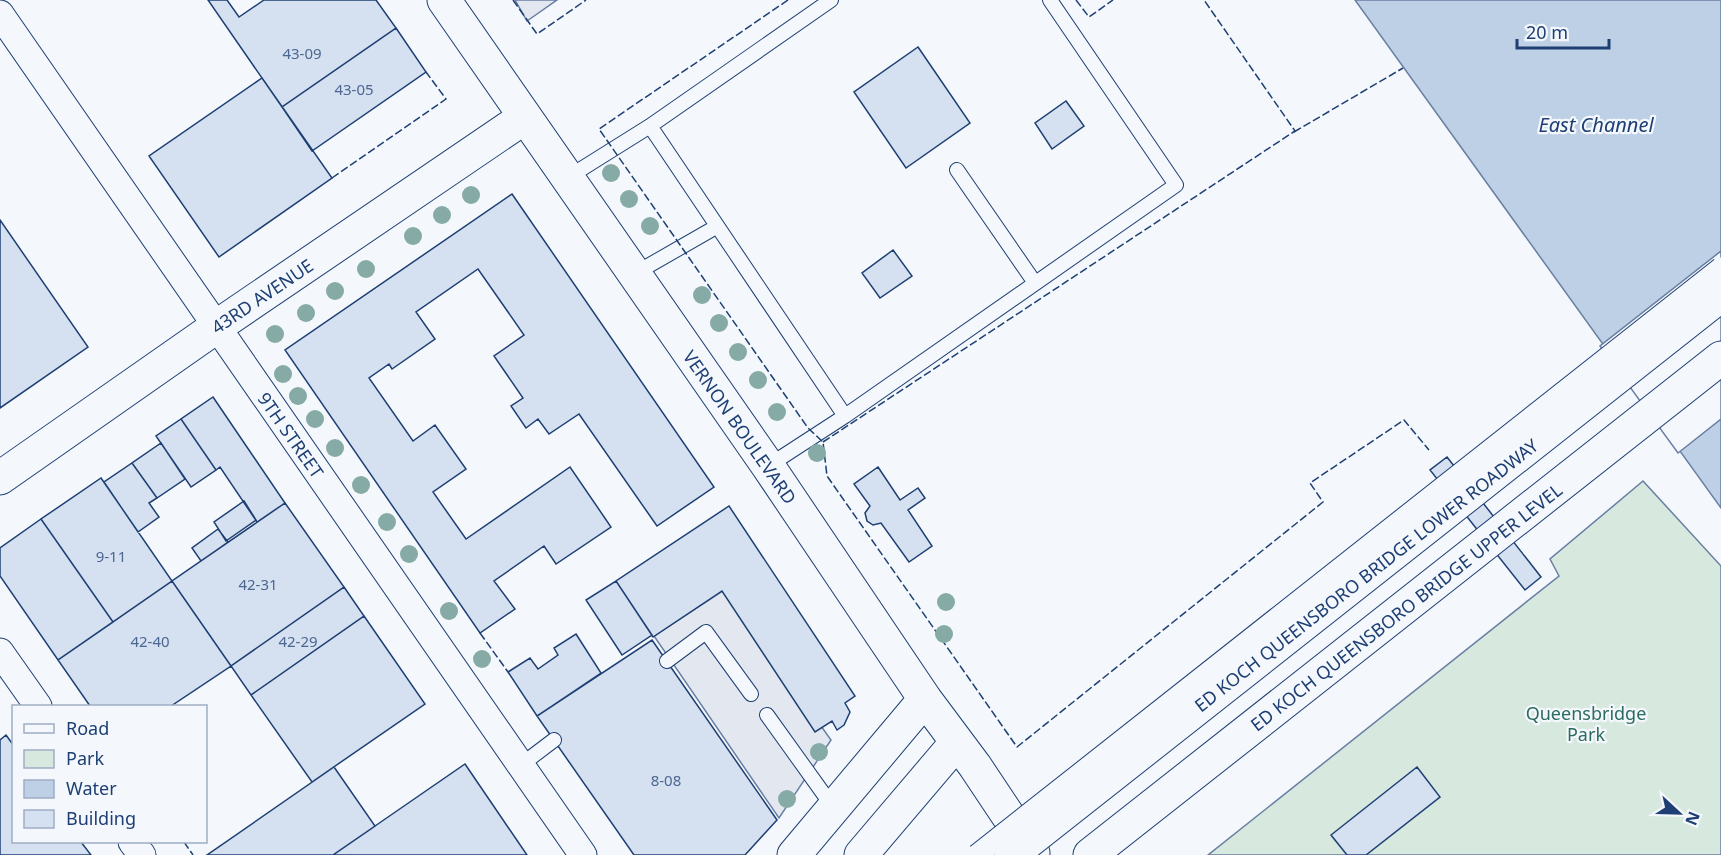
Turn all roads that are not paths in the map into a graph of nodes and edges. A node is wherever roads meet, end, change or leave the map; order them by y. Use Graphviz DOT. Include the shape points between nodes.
graph roads {
  1 [pos="444,0"];
  2 [pos="831,0"];
  3 [pos="1050,0"];
  4 [pos="0,14"];
  5 [pos="525,117"];
  6 [pos="650,126"];
  7 [pos="957,170"];
  8 [pos="567,178"];
  9 [pos="716,227"];
  10 [pos="1721,268"];
  11 [pos="634,274"];
  12 [pos="1035,283"];
  13 [pos="1721,295"];
  14 [pos="1721,314"];
  15 [pos="216,327"];
  16 [pos="1721,358"];
  17 [pos="1721,380"];
  18 [pos="845,416"];
  19 [pos="768,466"];
  20 [pos="0,478"];
  21 [pos="0,652"];
  22 [pos="667,661"];
  23 [pos="751,694"];
  24 [pos="925,699"];
  25 [pos="37,705"];
  26 [pos="767,716"];
  27 [pos="554,741"];
  28 [pos="957,742"];
  29 [pos="521,765"];
  30 [pos="833,807"];
  31 [pos="133,843"];
  32 [pos="142,855"];
  33 [pos="583,855"];
  34 [pos="794,855"];
  35 [pos="861,855"];
  36 [pos="977,855"];
  37 [pos="1011,855"];
  38 [pos="1034,855"];
  39 [pos="1090,855"];
  40 [pos="1119,855"];
  1 -- 5 [label="main road, VERNON BOULEVARD"];
  2 -- 6 [label="lane"];
  3 -- 12 [label="lane" via="1176,185"];
  4 -- 15 [label="street, 9TH STREET"];
  5 -- 8 [label="main road, VERNON BOULEVARD"];
  5 -- 15 [label="main road, 43RD AVENUE"];
  6 -- 8 [label="lane"];
  6 -- 9 [label="lane"];
  7 -- 12 [label="lane"];
  8 -- 11 [label="main road, VERNON BOULEVARD"];
  9 -- 11 [label="lane"];
  9 -- 18 [label="lane"];
  10 -- 36 [label="street, bridge"];
  11 -- 19 [label="main road, VERNON BOULEVARD"];
  12 -- 18 [label="lane"];
  13 -- 37 [label="main road, ED KOCH QUEENSBORO BRIDGE LOWER ROADWAY, bridge"];
  14 -- 38 [label="main road, ED KOCH QUEENSBORO BRIDGE UPPER LEVEL"];
  15 -- 20 [label="main road, 43RD AVENUE"];
  15 -- 29 [label="street, 9TH STREET"];
  16 -- 39 [label="main road, ED KOCH QUEENSBORO BRIDGE UPPER LEVEL"];
  17 -- 40 [label="main road"];
  18 -- 19 [label="lane"];
  19 -- 24 [label="main road, VERNON BOULEVARD"];
  21 -- 25 [label="street"];
  22 -- 23 [label="lane" via="706,632"];
  24 -- 28 [label="main road, VERNON BOULEVARD"];
  24 -- 30 [label="main road"];
  26 -- 30 [label="lane"];
  27 -- 29 [label="lane"];
  28 -- 35 [label="main road"];
  28 -- 38 [label="main road, VERNON BOULEVARD"];
  29 -- 33 [label="street, 9TH STREET"];
  30 -- 34 [label="main road"];
  31 -- 32 [label="street"];
}
